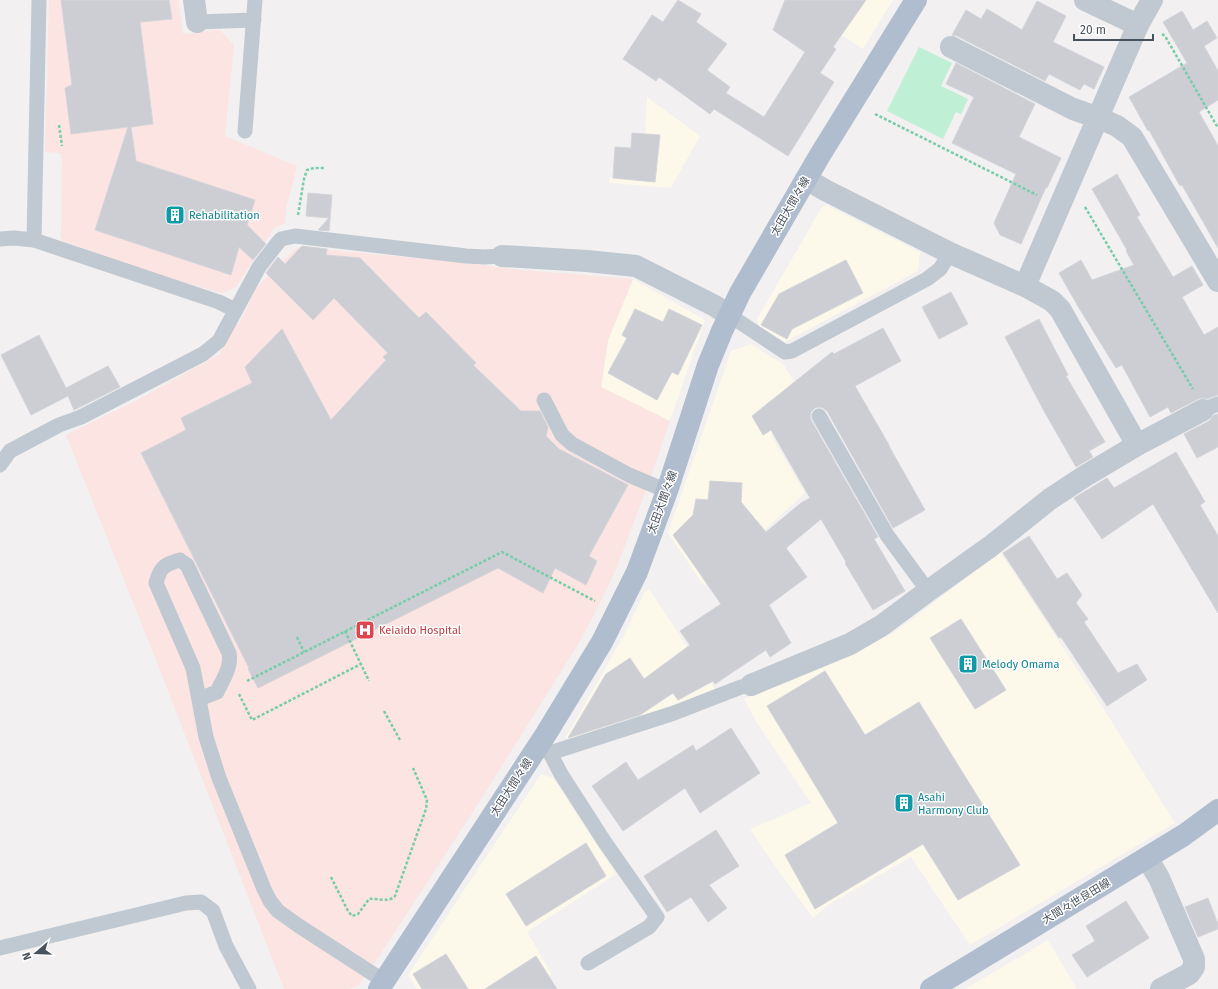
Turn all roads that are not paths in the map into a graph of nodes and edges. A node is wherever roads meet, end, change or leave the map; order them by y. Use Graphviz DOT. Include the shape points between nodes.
graph roads {
  1 [pos="39,0"];
  2 [pos="194,0"];
  3 [pos="255,0"];
  4 [pos="1085,0"];
  5 [pos="1152,0"];
  6 [pos="912,1"];
  7 [pos="254,20"];
  8 [pos="197,22"];
  9 [pos="1138,25"];
  10 [pos="951,47"];
  11 [pos="1099,118"];
  12 [pos="245,131"];
  13 [pos="806,179"];
  14 [pos="0,239"];
  15 [pos="34,240"];
  16 [pos="950,253"];
  17 [pos="502,256"];
  18 [pos="1218,281"];
  19 [pos="1025,286"];
  20 [pos="235,310"];
  21 [pos="729,315"];
  22 [pos="544,400"];
  23 [pos="1210,407"];
  24 [pos="819,416"];
  25 [pos="1137,445"];
  26 [pos="0,465"];
  27 [pos="667,491"];
  28 [pos="928,591"];
  29 [pos="751,685"];
  30 [pos="199,699"];
  31 [pos="544,750"];
  32 [pos="1218,810"];
  33 [pos="1147,858"];
  34 [pos="0,948"];
  35 [pos="588,963"];
  36 [pos="381,985"];
  37 [pos="937,987"];
  38 [pos="249,989"];
  39 [pos="1161,989"];
  1 -- 15 [label="lane"];
  2 -- 8 [label="street"];
  3 -- 7 [label="lane"];
  4 -- 9 [label="street"];
  5 -- 9 [label="street"];
  6 -- 13 [label="main road, 太田大間々線"];
  7 -- 8 [label="lane"];
  7 -- 12 [label="lane"];
  9 -- 11 [label="street"];
  10 -- 11 [label="street" via="1073,109"];
  11 -- 18 [label="street" via="1118,126 1132,137"];
  11 -- 19 [label="street"];
  13 -- 16 [label="street"];
  13 -- 21 [label="main road, 太田大間々線"];
  14 -- 15 [label="lane"];
  15 -- 20 [label="lane" via="219,302"];
  16 -- 19 [label="street"];
  16 -- 21 [label="lane" via="940,269 927,279 792,351 786,352"];
  17 -- 20 [label="lane" via="485,258 295,236 281,239 276,245 259,267"];
  17 -- 21 [label="street" via="587,260 636,266"];
  19 -- 25 [label="street" via="1052,301 1060,309"];
  20 -- 26 [label="lane" via="219,341 203,354 10,451"];
  21 -- 27 [label="main road, 太田大間々線" via="708,365"];
  22 -- 27 [label="lane" via="562,435 572,444"];
  23 -- 25 [label="street"];
  24 -- 28 [label="lane" via="886,535"];
  25 -- 28 [label="street" via="1050,499 991,546"];
  27 -- 31 [label="main road, 太田大間々線" via="637,572 602,642 560,712"];
  28 -- 29 [label="street" via="881,626 850,644"];
  29 -- 31 [label="lane" via="674,713"];
  30 -- 30 [label="lane" via="193,668 156,583 162,568 180,560 187,565 230,659 230,666 217,692"];
  30 -- 36 [label="lane" via="206,737 219,778 270,901 278,911"];
  31 -- 35 [label="lane" via="657,917 649,927"];
  31 -- 36 [label="main road, 太田大間々線"];
  32 -- 33 [label="main road, 大間々世良田線"];
  33 -- 37 [label="main road, 大間々世良田線"];
  33 -- 39 [label="street" via="1159,878 1194,959 1194,967 1189,974"];
  34 -- 38 [label="lane" via="186,902 202,902 213,912 226,946"];
}
